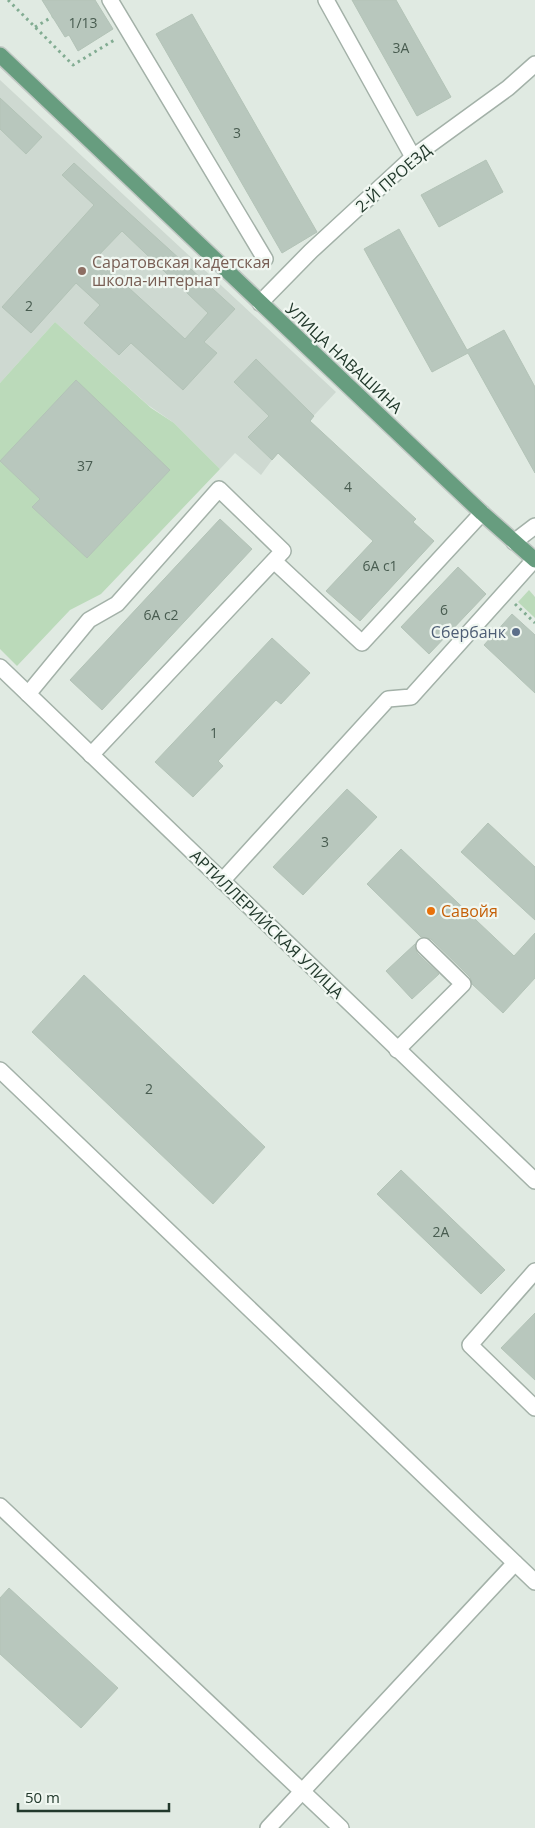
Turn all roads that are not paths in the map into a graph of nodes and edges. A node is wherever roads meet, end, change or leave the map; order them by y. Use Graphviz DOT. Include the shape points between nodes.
graph roads {
  1 [pos="110,0"];
  2 [pos="326,0"];
  3 [pos="0,54"];
  4 [pos="533,69"];
  5 [pos="413,157"];
  6 [pos="265,259"];
  7 [pos="260,303"];
  8 [pos="482,512"];
  9 [pos="535,526"];
  10 [pos="514,542"];
  11 [pos="535,560"];
  12 [pos="274,561"];
  13 [pos="0,667"];
  14 [pos="28,694"];
  15 [pos="91,755"];
  16 [pos="222,881"];
  17 [pos="424,946"];
  18 [pos="397,1050"];
  19 [pos="0,1070"];
  20 [pos="535,1181"];
  21 [pos="535,1271"];
  22 [pos="535,1408"];
  23 [pos="0,1506"];
  24 [pos="515,1563"];
  25 [pos="535,1582"];
  26 [pos="302,1791"];
  27 [pos="268,1828"];
  28 [pos="341,1828"];
  1 -- 6 [label="street"];
  2 -- 5 [label="street"];
  3 -- 7 [label="main road, УЛИЦА НАВАШИНА"];
  4 -- 5 [label="street, 2-Й ПРОЕЗД"];
  5 -- 7 [label="street, 2-Й ПРОЕЗД" via="310,251"];
  7 -- 8 [label="main road, УЛИЦА НАВАШИНА"];
  8 -- 10 [label="main road, УЛИЦА НАВАШИНА"];
  8 -- 12 [label="street" via="362,643"];
  9 -- 10 [label="street"];
  10 -- 11 [label="main road, УЛИЦА НАВАШИНА"];
  11 -- 16 [label="street" via="410,697 388,699"];
  12 -- 14 [label="street" via="283,551 219,489 117,604 89,620"];
  12 -- 15 [label="street"];
  13 -- 14 [label="street, АРТИЛЛЕРИЙСКАЯ УЛИЦА"];
  14 -- 15 [label="street, АРТИЛЛЕРИЙСКАЯ УЛИЦА"];
  15 -- 16 [label="street, АРТИЛЛЕРИЙСКАЯ УЛИЦА"];
  16 -- 18 [label="street, АРТИЛЛЕРИЙСКАЯ УЛИЦА"];
  17 -- 18 [label="street" via="463,984"];
  18 -- 20 [label="street, АРТИЛЛЕРИЙСКАЯ УЛИЦА"];
  19 -- 24 [label="street"];
  21 -- 22 [label="street" via="470,1344"];
  23 -- 26 [label="street"];
  24 -- 25 [label="street"];
  24 -- 26 [label="street"];
  26 -- 27 [label="street"];
  26 -- 28 [label="street"];
}
